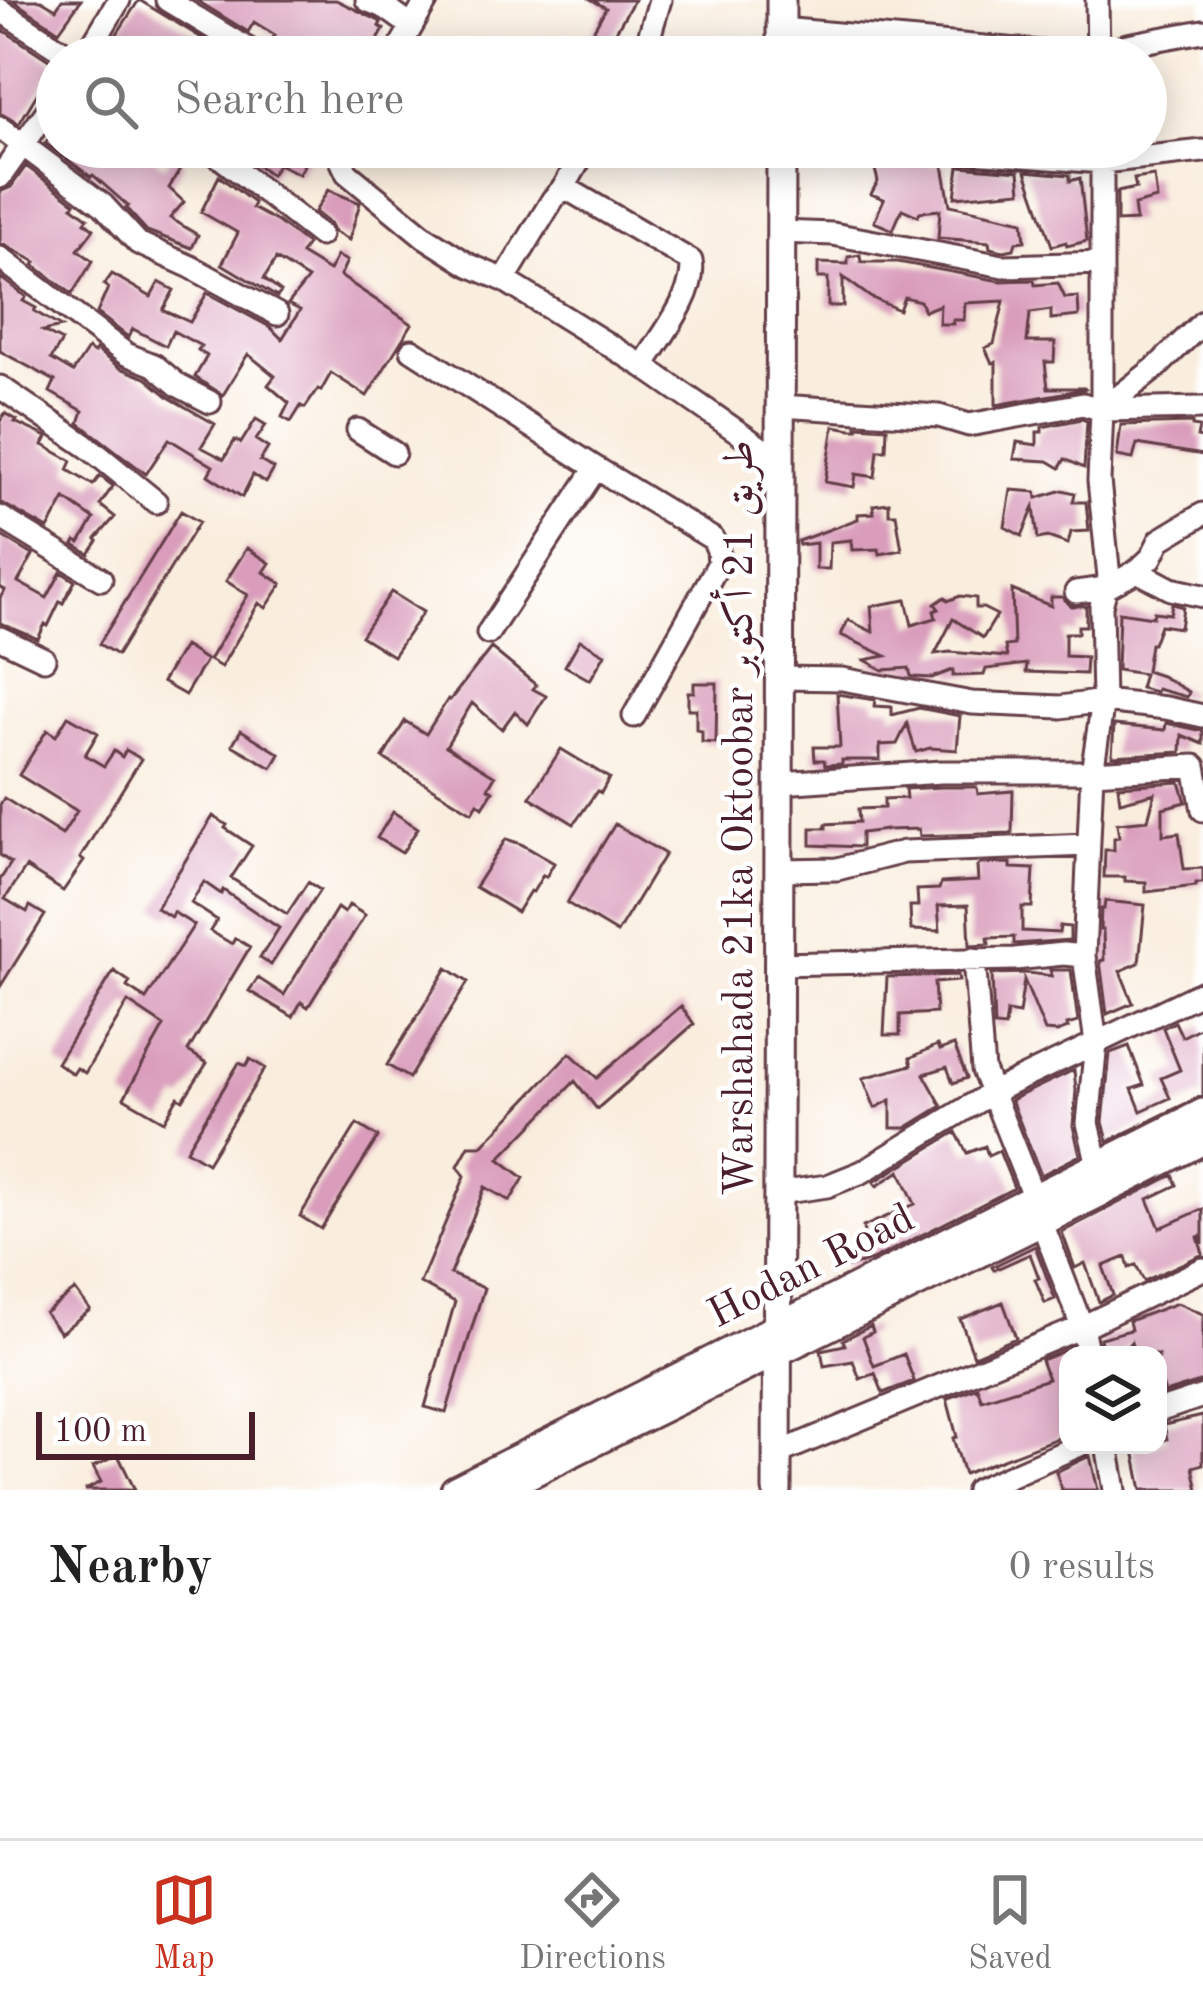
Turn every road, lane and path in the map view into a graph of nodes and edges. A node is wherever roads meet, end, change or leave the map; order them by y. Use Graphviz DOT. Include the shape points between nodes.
graph roads {
  1 [pos="119,0"];
  2 [pos="167,0"];
  3 [pos="367,0"];
  4 [pos="427,0"];
  5 [pos="660,0"];
  6 [pos="781,0"];
  7 [pos="1097,0"];
  8 [pos="0,10"];
  9 [pos="412,26"];
  10 [pos="1203,31"];
  11 [pos="40,36"];
  12 [pos="98,36"];
  13 [pos="226,36"];
  14 [pos="406,36"];
  15 [pos="649,36"];
  16 [pos="781,36"];
  17 [pos="1098,36"];
  18 [pos="1167,38"];
  19 [pos="36,126"];
  20 [pos="0,128"];
  21 [pos="24,143"];
  22 [pos="1203,151"];
  23 [pos="36,152"];
  24 [pos="1167,152"];
  25 [pos="56,168"];
  26 [pos="234,168"];
  27 [pos="344,168"];
  28 [pos="575,168"];
  29 [pos="781,168"];
  30 [pos="1102,168"];
  31 [pos="0,177"];
  32 [pos="564,187"];
  33 [pos="780,232"];
  34 [pos="320,236"];
  35 [pos="0,258"];
  36 [pos="1102,263"];
  37 [pos="503,280"];
  38 [pos="277,314"];
  39 [pos="1203,322"];
  40 [pos="412,350"];
  41 [pos="644,365"];
  42 [pos="0,387"];
  43 [pos="210,402"];
  44 [pos="780,406"];
  45 [pos="1203,408"];
  46 [pos="1102,410"];
  47 [pos="358,430"];
  48 [pos="394,453"];
  49 [pos="780,461"];
  50 [pos="596,468"];
  51 [pos="155,502"];
  52 [pos="1203,514"];
  53 [pos="0,517"];
  54 [pos="1137,572"];
  55 [pos="101,579"];
  56 [pos="1106,588"];
  57 [pos="1076,592"];
  58 [pos="1203,596"];
  59 [pos="488,633"];
  60 [pos="0,638"];
  61 [pos="44,659"];
  62 [pos="780,678"];
  63 [pos="1103,701"];
  64 [pos="634,716"];
  65 [pos="1203,716"];
  66 [pos="1092,772"];
  67 [pos="780,783"];
  68 [pos="1203,810"];
  69 [pos="1088,844"];
  70 [pos="779,870"];
  71 [pos="1084,956"];
  72 [pos="974,959"];
  73 [pos="776,964"];
  74 [pos="1203,992"];
  75 [pos="1096,1043"];
  76 [pos="994,1092"];
  77 [pos="1203,1113"];
  78 [pos="1203,1141"];
  79 [pos="1098,1165"];
  80 [pos="779,1193"];
  81 [pos="1038,1210"];
  82 [pos="1203,1269"];
  83 [pos="1082,1327"];
  84 [pos="778,1339"];
  85 [pos="1086,1346"];
  86 [pos="1203,1396"];
  87 [pos="1167,1408"];
  88 [pos="776,1454"];
  89 [pos="1059,1454"];
  90 [pos="1108,1454"];
  91 [pos="455,1490"];
  92 [pos="498,1490"];
  93 [pos="777,1490"];
  94 [pos="977,1490"];
  95 [pos="1114,1490"];
  1 -- 12 [label="street"];
  2 -- 13 [label="street"];
  3 -- 9 [label="street"];
  4 -- 9 [label="street"];
  5 -- 15 [label="street"];
  6 -- 16 [label="main road"];
  7 -- 17 [label="street"];
  8 -- 11 [label="street"];
  9 -- 14 [label="street"];
  10 -- 18 [label="street"];
  19 -- 21 [label="street"];
  20 -- 21 [label="street"];
  21 -- 23 [label="street"];
  21 -- 31 [label="street"];
  22 -- 24 [label="street"];
  25 -- 38 [label="street" via="138,243"];
  26 -- 34 [label="street"];
  27 -- 37 [label="street" via="425,237"];
  28 -- 32 [label="street"];
  29 -- 33 [label="main road, Warshahada 21ka Oktoobar طريق 21 أكتوبر"];
  30 -- 36 [label="street"];
  32 -- 37 [label="street"];
  32 -- 41 [label="street" via="691,261 691,287"];
  33 -- 36 [label="street" via="1004,266"];
  33 -- 44 [label="main road, Warshahada 21ka Oktoobar طريق 21 أكتوبر"];
  35 -- 43 [label="street" via="126,353"];
  36 -- 46 [label="street"];
  37 -- 41 [label="street"];
  39 -- 46 [label="street"];
  40 -- 50 [label="street"];
  41 -- 49 [label="street"];
  42 -- 51 [label="street"];
  44 -- 46 [label="street" via="969,425 1083,404"];
  44 -- 49 [label="main road, Warshahada 21ka Oktoobar طريق 21 أكتوبر"];
  45 -- 46 [label="street"];
  46 -- 56 [label="street"];
  47 -- 48 [label="street"];
  49 -- 62 [label="main road, Warshahada 21ka Oktoobar طريق 21 أكتوبر"];
  50 -- 59 [label="street"];
  50 -- 64 [label="street" via="713,539 718,550 719,563"];
  52 -- 54 [label="street" via="1160,540"];
  53 -- 55 [label="street"];
  54 -- 56 [label="street"];
  54 -- 58 [label="street"];
  56 -- 57 [label="street"];
  56 -- 63 [label="street"];
  60 -- 61 [label="street"];
  62 -- 63 [label="street" via="842,679 972,703"];
  62 -- 67 [label="main road, Warshahada 21ka Oktoobar طريق 21 أكتوبر"];
  63 -- 65 [label="street"];
  63 -- 66 [label="street"];
  66 -- 67 [label="street"];
  66 -- 68 [label="street" via="1195,766"];
  66 -- 69 [label="street"];
  67 -- 70 [label="main road, Warshahada 21ka Oktoobar طريق 21 أكتوبر"];
  69 -- 70 [label="street" via="904,852 837,869"];
  69 -- 71 [label="street"];
  70 -- 73 [label="main road, Warshahada 21ka Oktoobar طريق 21 أكتوبر"];
  71 -- 72 [label="street"];
  71 -- 75 [label="street"];
  72 -- 73 [label="street"];
  72 -- 76 [label="street" via="983,1070"];
  73 -- 80 [label="main road, Warshahada 21ka Oktoobar طريق 21 أكتوبر"];
  74 -- 75 [label="street"];
  75 -- 76 [label="street"];
  75 -- 79 [label="street" via="1088,1123"];
  76 -- 80 [label="street" via="862,1172"];
  76 -- 81 [label="street"];
  77 -- 79 [label="main road, Hodan Road"];
  78 -- 81 [label="main road, Hodan Road"];
  79 -- 81 [label="main road, Hodan Road"];
  80 -- 84 [label="main road, Warshahada 21ka Oktoobar طريق 21 أكتوبر"];
  81 -- 83 [label="street"];
  81 -- 84 [label="main road, Hodan Road"];
  82 -- 83 [label="street"];
  83 -- 85 [label="street"];
  83 -- 88 [label="street"];
  84 -- 88 [label="main road, Warshahada 21ka Oktoobar طريق 21 أكتوبر"];
  84 -- 91 [label="main road, Hodan Road"];
  84 -- 92 [label="main road, Hodan Road"];
  86 -- 87 [label="street"];
  88 -- 93 [label="main road, Warshahada 21ka Oktoobar طريق 21 أكتوبر"];
  89 -- 94 [label="street"];
  90 -- 95 [label="street"];
}
